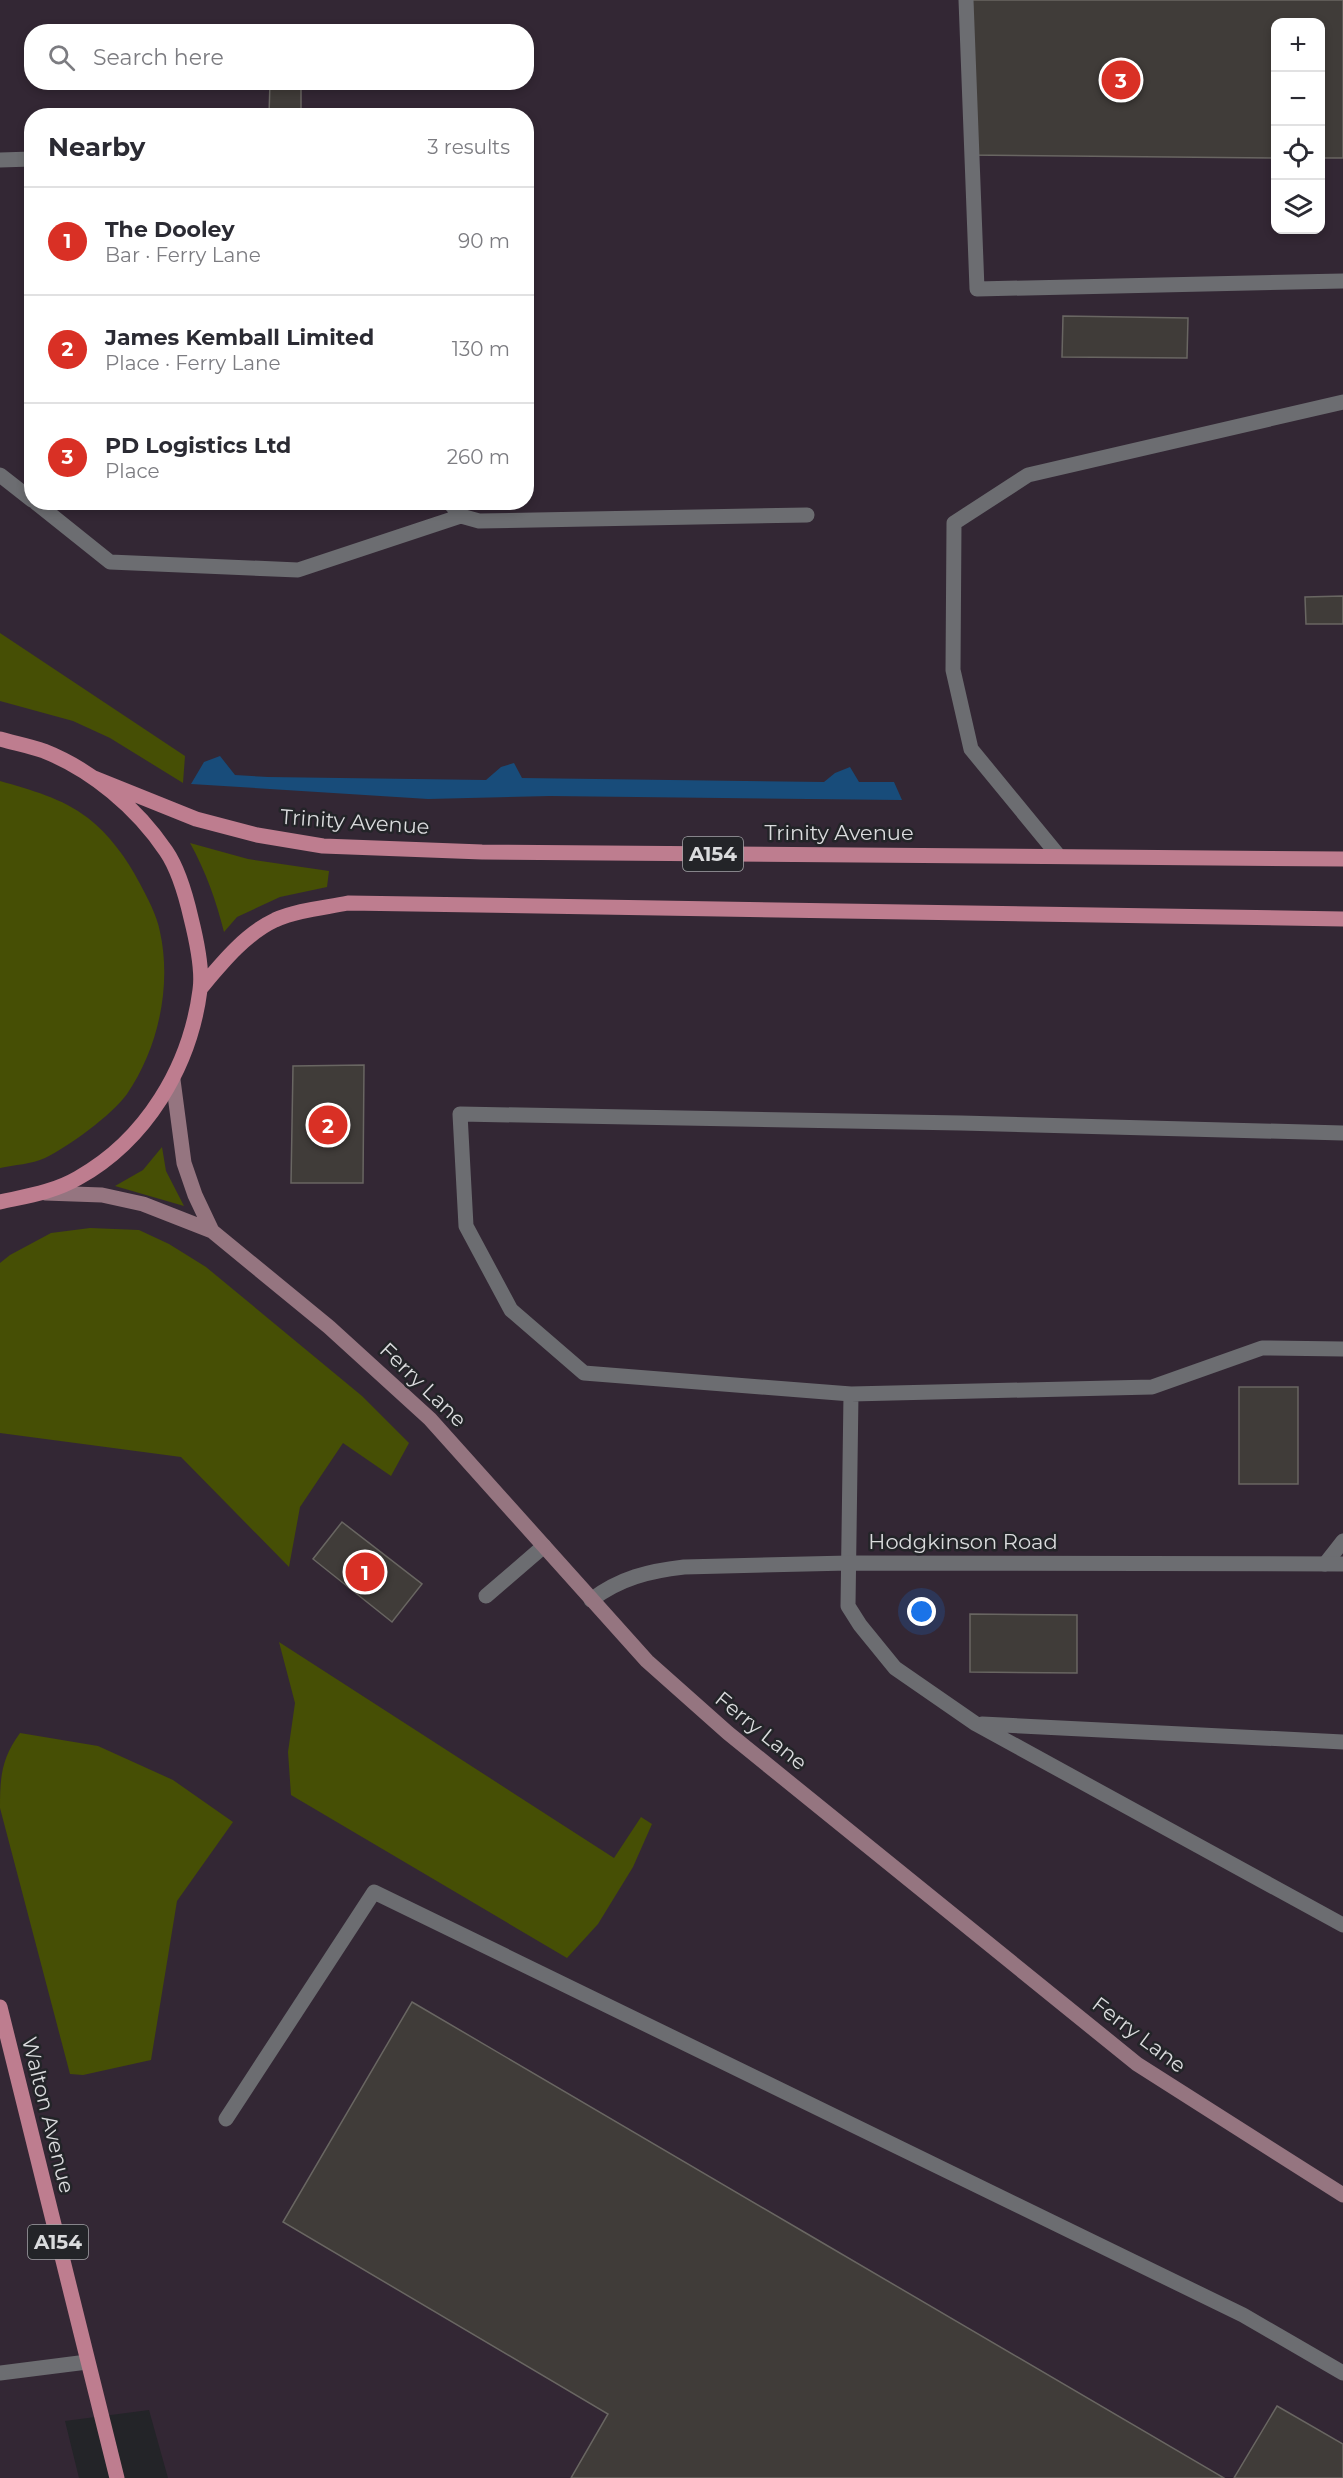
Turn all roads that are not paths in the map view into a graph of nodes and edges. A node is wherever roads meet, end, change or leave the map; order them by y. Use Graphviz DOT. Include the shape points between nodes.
graph roads {
  1 [pos="966,0"];
  2 [pos="24,159"];
  3 [pos="0,160"];
  4 [pos="1343,281"];
  5 [pos="1343,402"];
  6 [pos="0,475"];
  7 [pos="24,494"];
  8 [pos="44,510"];
  9 [pos="456,510"];
  10 [pos="807,515"];
  11 [pos="461,516"];
  12 [pos="0,739"];
  13 [pos="94,778"];
  14 [pos="1058,855"];
  15 [pos="1343,859"];
  16 [pos="1343,919"];
  17 [pos="200,989"];
  18 [pos="173,1080"];
  19 [pos="1343,1133"];
  20 [pos="45,1192"];
  21 [pos="0,1202"];
  22 [pos="212,1231"];
  23 [pos="1343,1349"];
  24 [pos="850,1394"];
  25 [pos="1343,1541"];
  26 [pos="544,1546"];
  27 [pos="849,1563"];
  28 [pos="1325,1564"];
  29 [pos="1343,1564"];
  30 [pos="486,1596"];
  31 [pos="591,1600"];
  32 [pos="976,1724"];
  33 [pos="1343,1742"];
  34 [pos="1343,1925"];
  35 [pos="0,2007"];
  36 [pos="226,2119"];
  37 [pos="1343,2195"];
  38 [pos="87,2362"];
  39 [pos="0,2373"];
  40 [pos="1343,2373"];
  41 [pos="117,2478"];
  1 -- 4 [label="street" via="977,289"];
  2 -- 3 [label="street"];
  5 -- 14 [label="street" via="1028,475 954,523 953,670 971,749"];
  6 -- 7 [label="street"];
  8 -- 11 [label="street" via="110,562 298,570"];
  9 -- 11 [label="street"];
  10 -- 11 [label="street" via="479,521"];
  12 -- 13 [label="main road" via="44,751"];
  13 -- 14 [label="main road, Trinity Avenue / A154" via="196,819 323,846 482,852"];
  13 -- 17 [label="main road" via="142,820 167,852 186,896"];
  14 -- 15 [label="main road, Trinity Avenue / A154"];
  16 -- 17 [label="main road" via="348,903 274,921 247,938"];
  17 -- 18 [label="main road" via="186,1047"];
  18 -- 20 [label="main road" via="143,1124 113,1152 77,1179"];
  18 -- 22 [label="street, Ferry Lane" via="184,1163"];
  19 -- 24 [label="street" via="460,1114 466,1226 511,1311 584,1373"];
  20 -- 21 [label="main road"];
  20 -- 22 [label="street, Ferry Lane" via="102,1195 143,1204"];
  22 -- 26 [label="street, Ferry Lane" via="391,1381"];
  23 -- 24 [label="street" via="1262,1348 1152,1387"];
  24 -- 27 [label="street"];
  25 -- 28 [label="street"];
  26 -- 30 [label="street"];
  26 -- 31 [label="street, Ferry Lane"];
  27 -- 28 [label="street, Hodgkinson Road"];
  27 -- 31 [label="street, Hodgkinson Road" via="658,1570 631,1576"];
  27 -- 32 [label="street" via="848,1606 860,1625 895,1668"];
  28 -- 29 [label="street, Hodgkinson Road"];
  31 -- 37 [label="street, Ferry Lane" via="647,1660 728,1733 1137,2064"];
  32 -- 33 [label="street"];
  32 -- 34 [label="street"];
  35 -- 38 [label="main road, Walton Avenue / A154"];
  36 -- 40 [label="street" via="374,1892 1243,2315"];
  38 -- 39 [label="street"];
  38 -- 41 [label="main road, Walton Avenue / A154"];
}
